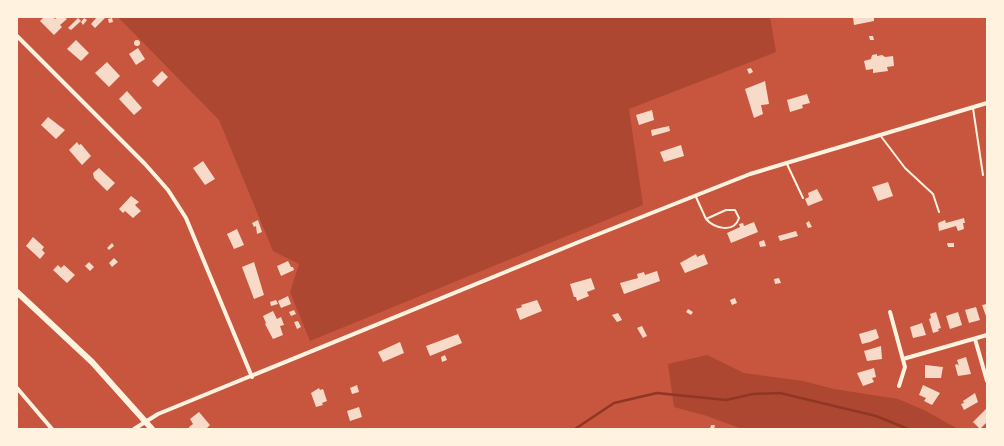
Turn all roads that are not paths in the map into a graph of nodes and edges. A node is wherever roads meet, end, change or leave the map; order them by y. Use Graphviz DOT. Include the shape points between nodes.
graph roads {
  1 [pos="17,36"];
  2 [pos="987,103"];
  3 [pos="973,107"];
  4 [pos="880,135"];
  5 [pos="786,163"];
  6 [pos="983,175"];
  7 [pos="696,195"];
  8 [pos="803,198"];
  9 [pos="939,212"];
  10 [pos="706,219"];
  11 [pos="17,292"];
  12 [pos="890,312"];
  13 [pos="987,335"];
  14 [pos="975,339"];
  15 [pos="904,359"];
  16 [pos="252,377"];
  17 [pos="987,381"];
  18 [pos="899,386"];
  19 [pos="17,388"];
  20 [pos="145,421"];
  21 [pos="52,429"];
  22 [pos="134,429"];
  23 [pos="152,429"];
  1 -- 16 [label="street" via="168,190 186,218"];
  2 -- 3 [label="street"];
  3 -- 4 [label="street"];
  3 -- 6 [label="lane"];
  4 -- 5 [label="street"];
  4 -- 9 [label="lane" via="905,168 929,190"];
  5 -- 7 [label="street"];
  5 -- 8 [label="lane"];
  7 -- 10 [label="lane"];
  7 -- 16 [label="street"];
  10 -- 10 [label="lane" via="730,209 735,210 739,218 735,224 724,228 714,226"];
  11 -- 20 [label="main road" via="92,362"];
  12 -- 15 [label="street"];
  13 -- 14 [label="street"];
  14 -- 15 [label="street"];
  14 -- 17 [label="street"];
  15 -- 18 [label="street" via="905,367"];
  16 -- 20 [label="street"];
  19 -- 21 [label="street"];
  20 -- 22 [label="street"];
  20 -- 23 [label="main road"];
}
